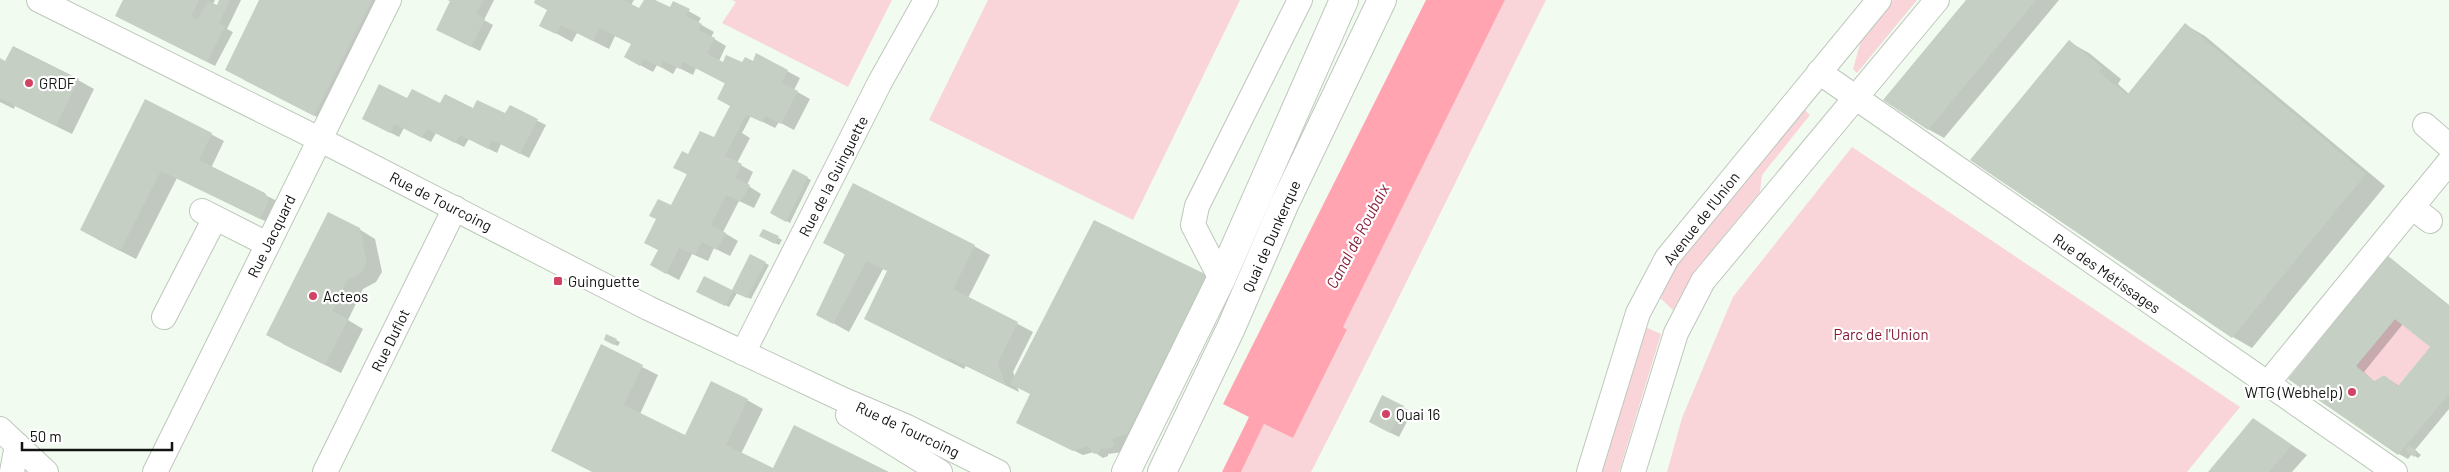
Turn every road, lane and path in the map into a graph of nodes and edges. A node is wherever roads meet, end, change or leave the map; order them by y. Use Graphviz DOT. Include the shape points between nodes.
graph roads {
  1 [pos="39,0"];
  2 [pos="389,0"];
  3 [pos="926,0"];
  4 [pos="1300,0"];
  5 [pos="1344,0"];
  6 [pos="1382,0"];
  7 [pos="1879,0"];
  8 [pos="1937,0"];
  9 [pos="1819,72"];
  10 [pos="1856,98"];
  11 [pos="2425,125"];
  12 [pos="319,139"];
  13 [pos="2449,146"];
  14 [pos="2449,162"];
  15 [pos="455,208"];
  16 [pos="259,240"];
  17 [pos="1221,279"];
  18 [pos="164,317"];
  19 [pos="713,340"];
  20 [pos="744,353"];
  21 [pos="2268,384"];
  22 [pos="844,400"];
  23 [pos="0,429"];
  24 [pos="18,445"];
  25 [pos="12,472"];
  26 [pos="46,472"];
  27 [pos="155,472"];
  28 [pos="325,472"];
  29 [pos="940,472"];
  30 [pos="961,472"];
  31 [pos="998,472"];
  32 [pos="1126,472"];
  33 [pos="1162,472"];
  34 [pos="1589,472"];
  35 [pos="1634,472"];
  36 [pos="2395,472"];
  1 -- 12 [label="street, Rue de Tourcoing"];
  2 -- 12 [label="street, Rue Jacquard"];
  3 -- 20 [label="street, Rue de la Guinguette" via="884,74"];
  4 -- 17 [label="street" via="1197,206 1193,225"];
  5 -- 17 [label="main road, Quai de Dunkerque"];
  6 -- 33 [label="main road, Quai de Dunkerque"];
  7 -- 9 [label="street, Avenue de l'Union"];
  8 -- 10 [label="street"];
  9 -- 10 [label="street, Rue des Métissages"];
  9 -- 34 [label="street, Avenue de l'Union" via="1684,236 1659,272 1635,322"];
  10 -- 21 [label="street, Rue des Métissages"];
  10 -- 35 [label="street" via="1716,264 1693,297 1669,354"];
  11 -- 13 [label="street"];
  12 -- 15 [label="street, Rue de Tourcoing"];
  12 -- 16 [label="street, Rue Jacquard"];
  14 -- 21 [label="street" via="2421,214"];
  15 -- 19 [label="street, Rue de Tourcoing"];
  15 -- 28 [label="street, Rue Duflot"];
  16 -- 18 [label="street" via="208,214"];
  16 -- 27 [label="street, Rue Jacquard"];
  17 -- 32 [label="main road, Quai de Dunkerque"];
  19 -- 20 [label="street, Rue de Tourcoing"];
  19 -- 29 [label="street" via="872,428"];
  20 -- 22 [label="street, Rue de Tourcoing"];
  21 -- 36 [label="street, Rue des Métissages"];
  22 -- 30 [label="street, Rue de Tourcoing"];
  22 -- 31 [label="street, Rue de Tourcoing"];
  23 -- 24 [label="street"];
  24 -- 25 [label="street"];
  24 -- 26 [label="street"];
}
